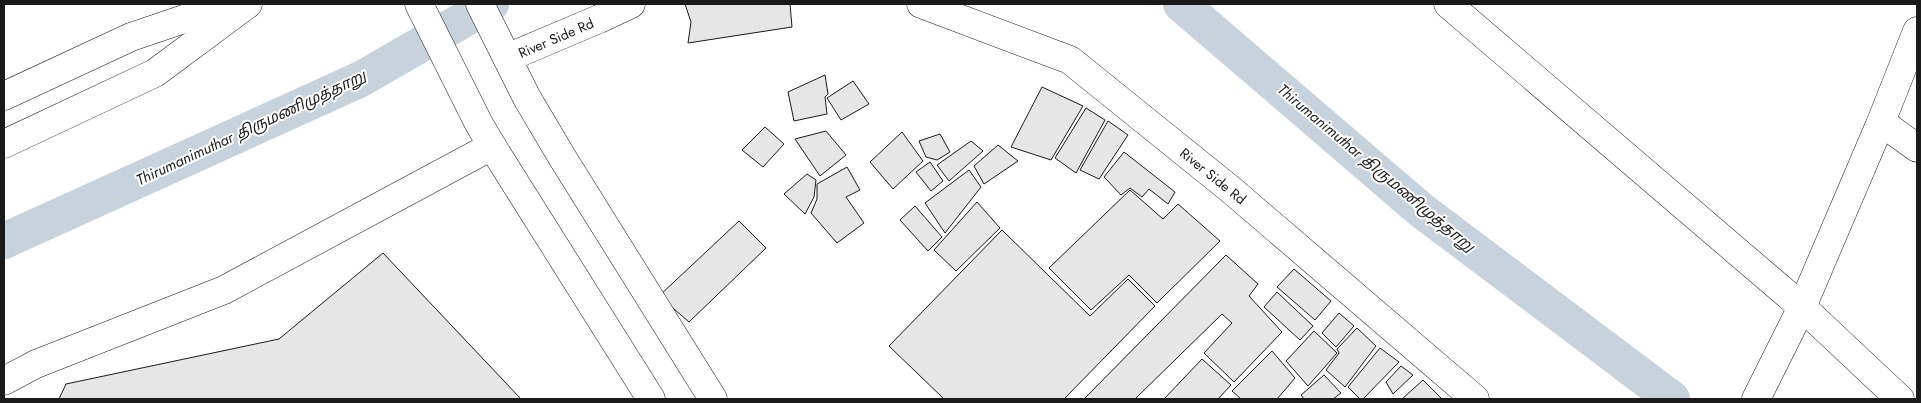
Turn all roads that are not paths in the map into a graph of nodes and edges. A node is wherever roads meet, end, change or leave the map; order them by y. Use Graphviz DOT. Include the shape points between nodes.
graph roads {
  1 [pos="228,4"];
  2 [pos="248,4"];
  3 [pos="419,4"];
  4 [pos="480,4"];
  5 [pos="631,4"];
  6 [pos="920,4"];
  7 [pos="1448,4"];
  8 [pos="1917,31"];
  9 [pos="507,58"];
  10 [pos="4,96"];
  11 [pos="1881,122"];
  12 [pos="4,144"];
  13 [pos="492,146"];
  14 [pos="1917,148"];
  15 [pos="1802,307"];
  16 [pos="4,381"];
  17 [pos="1761,390"];
  18 [pos="651,399"];
  19 [pos="713,399"];
  20 [pos="1475,399"];
  21 [pos="1900,399"];
  1 -- 10 [label="street" via="131,37"];
  2 -- 12 [label="street" via="155,73"];
  3 -- 13 [label="street"];
  4 -- 9 [label="street"];
  5 -- 9 [label="street, River Side Rd"];
  6 -- 20 [label="street, River Side Rd" via="1070,60 1230,189"];
  7 -- 15 [label="street"];
  8 -- 11 [label="street"];
  9 -- 19 [label="street" via="562,157"];
  11 -- 14 [label="street"];
  11 -- 15 [label="street"];
  13 -- 16 [label="street" via="224,290 36,364"];
  13 -- 18 [label="street"];
  15 -- 17 [label="street"];
  15 -- 21 [label="street"];
}
